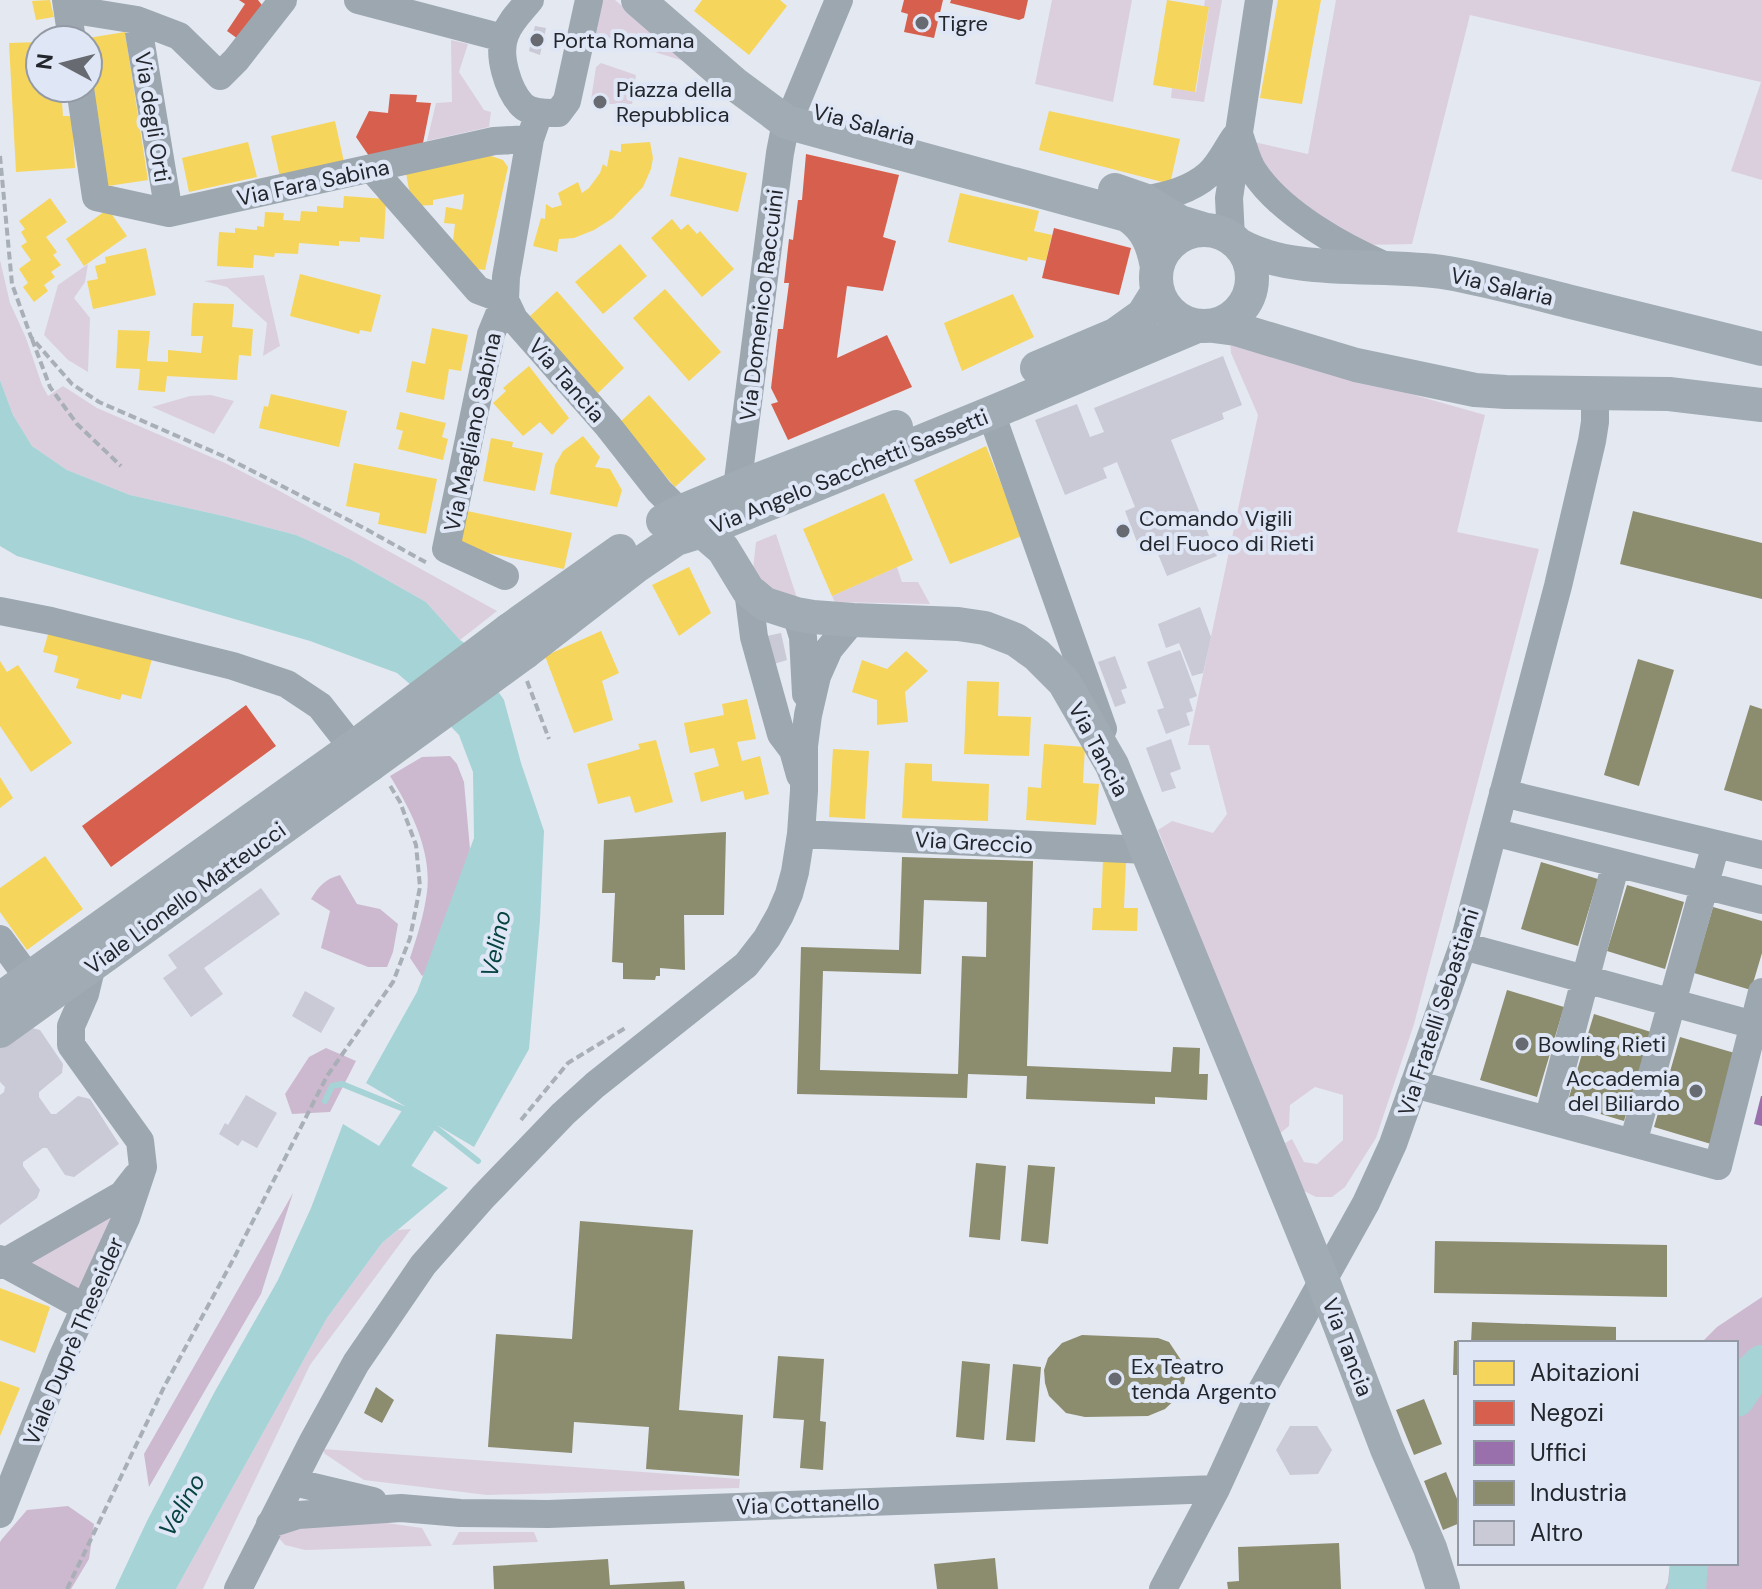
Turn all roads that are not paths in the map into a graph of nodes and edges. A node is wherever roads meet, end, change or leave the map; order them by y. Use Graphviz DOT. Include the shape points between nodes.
graph roads {
  1 [pos="283,0"];
  2 [pos="358,0"];
  3 [pos="530,0"];
  4 [pos="589,0"];
  5 [pos="638,0"];
  6 [pos="839,0"];
  7 [pos="1259,0"];
  8 [pos="67,4"];
  9 [pos="137,20"];
  10 [pos="70,24"];
  11 [pos="503,38"];
  12 [pos="82,104"];
  13 [pos="791,114"];
  14 [pos="534,126"];
  15 [pos="1238,133"];
  16 [pos="372,169"];
  17 [pos="1144,200"];
  18 [pos="169,213"];
  19 [pos="1225,237"];
  20 [pos="1390,268"];
  21 [pos="1157,279"];
  22 [pos="505,300"];
  23 [pos="1205,326"];
  24 [pos="1762,349"];
  25 [pos="1595,392"];
  26 [pos="1762,405"];
  27 [pos="991,413"];
  28 [pos="744,499"];
  29 [pos="691,521"];
  30 [pos="505,576"];
  31 [pos="748,590"];
  32 [pos="0,611"];
  33 [pos="796,614"];
  34 [pos="853,620"];
  35 [pos="808,715"];
  36 [pos="364,755"];
  37 [pos="1112,765"];
  38 [pos="804,791"];
  39 [pos="1503,793"];
  40 [pos="1493,832"];
  41 [pos="801,834"];
  42 [pos="1716,844"];
  43 [pos="1147,850"];
  44 [pos="1762,855"];
  45 [pos="1616,863"];
  46 [pos="1705,886"];
  47 [pos="1762,900"];
  48 [pos="134,919"];
  49 [pos="0,939"];
  50 [pos="1463,946"];
  51 [pos="92,965"];
  52 [pos="1585,979"];
  53 [pos="37,989"];
  54 [pos="1762,992"];
  55 [pos="0,999"];
  56 [pos="1672,1003"];
  57 [pos="1754,1025"];
  58 [pos="0,1031"];
  59 [pos="1414,1084"];
  60 [pos="1548,1120"];
  61 [pos="1633,1143"];
  62 [pos="143,1167"];
  63 [pos="1,1262"];
  64 [pos="1323,1281"];
  65 [pos="84,1307"];
  66 [pos="293,1482"];
  67 [pos="1216,1489"];
  68 [pos="401,1508"];
  69 [pos="0,1514"];
  70 [pos="270,1524"];
  71 [pos="238,1589"];
  72 [pos="1163,1589"];
  73 [pos="1443,1589"];
  1 -- 9 [label="street, Via degli Orti" via="220,76 179,36"];
  2 -- 11 [label="street"];
  3 -- 11 [label="street"];
  4 -- 14 [label="street" via="567,101 558,113"];
  5 -- 13 [label="main road, Via Salaria" via="750,96"];
  6 -- 13 [label="street, Via Domenico Raccuini"];
  7 -- 15 [label="street"];
  8 -- 9 [label="street, Via degli Orti"];
  8 -- 10 [label="street"];
  9 -- 18 [label="street, Via degli Orti"];
  11 -- 14 [label="street" via="503,67"];
  12 -- 18 [label="street, Via Fara Sabina" via="96,197"];
  13 -- 17 [label="main road, Via Salaria"];
  13 -- 21 [label="main road, Via Salaria" via="1127,215 1138,222 1154,248"];
  13 -- 28 [label="street, Via Domenico Raccuini" via="780,153"];
  14 -- 16 [label="street, Via Fara Sabina" via="494,141"];
  14 -- 22 [label="street"];
  15 -- 17 [label="street" via="1211,173 1166,196"];
  15 -- 19 [label="street"];
  15 -- 20 [label="street" via="1252,171 1273,195 1330,240"];
  16 -- 18 [label="street, Via Fara Sabina"];
  16 -- 22 [label="street" via="478,290"];
  17 -- 19 [label="main road, Via Salaria" via="1180,222"];
  19 -- 20 [label="main road, Via Salaria" via="1268,258"];
  19 -- 21 [label="main road" via="1191,231 1179,237 1161,255"];
  19 -- 23 [label="main road" via="1248,257 1252,286 1239,312"];
  20 -- 24 [label="main road, Via Salaria" via="1477,279"];
  21 -- 23 [label="main road" via="1163,304 1172,315"];
  21 -- 28 [label="main road, Via Angelo Sacchetti Sassetti" via="1143,315 1115,335"];
  22 -- 29 [label="street, Via Tancia" via="514,319 659,491"];
  22 -- 30 [label="street, Via Magliano Sabina" via="491,334 446,549"];
  23 -- 25 [label="main road" via="1247,332 1445,385 1506,392"];
  23 -- 27 [label="main road, Via Angelo Sacchetti Sassetti"];
  25 -- 26 [label="main road"];
  25 -- 39 [label="street, Via Fratelli Sebastiani" via="1592,441"];
  27 -- 28 [label="main road, Via Angelo Sacchetti Sassetti"];
  27 -- 37 [label="street"];
  28 -- 29 [label="main road, Via Angelo Sacchetti Sassetti"];
  28 -- 31 [label="main road"];
  29 -- 31 [label="main road, Via Tancia" via="723,549"];
  29 -- 36 [label="main road, Via Angelo Sacchetti Sassetti, bridge" via="643,534 516,641"];
  31 -- 33 [label="main road, Via Tancia" via="765,604"];
  31 -- 38 [label="street" via="754,637 781,734 793,750"];
  32 -- 36 [label="street" via="233,666 287,684 320,706"];
  33 -- 34 [label="main road, Via Tancia"];
  33 -- 35 [label="street" via="803,637"];
  34 -- 35 [label="street" via="829,649"];
  34 -- 37 [label="main road, Via Tancia" via="958,624 1016,640 1064,682"];
  35 -- 38 [label="street"];
  36 -- 48 [label="main road, Viale Lionello Matteucci"];
  37 -- 43 [label="main road, Via Tancia"];
  38 -- 41 [label="street"];
  39 -- 40 [label="street, Via Fratelli Sebastiani"];
  39 -- 42 [label="street"];
  40 -- 45 [label="street"];
  40 -- 50 [label="street, Via Fratelli Sebastiani"];
  41 -- 43 [label="street, Via Greccio"];
  41 -- 66 [label="street" via="789,894 746,965 543,1133 423,1265 356,1363"];
  42 -- 44 [label="street"];
  42 -- 46 [label="street"];
  43 -- 64 [label="main road, Via Tancia"];
  45 -- 46 [label="street"];
  45 -- 52 [label="street"];
  46 -- 47 [label="street"];
  46 -- 56 [label="street"];
  48 -- 51 [label="main road, Viale Lionello Matteucci"];
  48 -- 53 [label="main road, Viale Lionello Matteucci"];
  49 -- 53 [label="street"];
  50 -- 52 [label="street"];
  50 -- 59 [label="street, Via Fratelli Sebastiani"];
  51 -- 53 [label="main road, Viale Lionello Matteucci"];
  51 -- 62 [label="street" via="71,1026 71,1045 140,1141"];
  52 -- 56 [label="street"];
  52 -- 60 [label="street"];
  53 -- 55 [label="main road, Viale Lionello Matteucci"];
  53 -- 58 [label="main road, Viale Lionello Matteucci"];
  54 -- 57 [label="street"];
  56 -- 57 [label="street"];
  56 -- 61 [label="street"];
  57 -- 61 [label="street" via="1718,1166"];
  59 -- 60 [label="street"];
  59 -- 64 [label="street, Via Fratelli Sebastiani" via="1388,1156"];
  60 -- 61 [label="street"];
  62 -- 63 [label="street" via="122,1195"];
  62 -- 65 [label="street, Viale Duprè Theseider" via="126,1218"];
  63 -- 65 [label="street"];
  64 -- 67 [label="street, Via Fratelli Sebastiani" via="1258,1397"];
  64 -- 73 [label="main road, Via Tancia"];
  65 -- 69 [label="street, Viale Duprè Theseider"];
  66 -- 68 [label="street, Via Cottanello"];
  66 -- 70 [label="street"];
  67 -- 68 [label="street, Via Cottanello" via="548,1514"];
  67 -- 72 [label="street, Via Fratelli Sebastiani"];
  68 -- 70 [label="street, Via Cottanello" via="298,1515"];
  70 -- 71 [label="street"];
}
